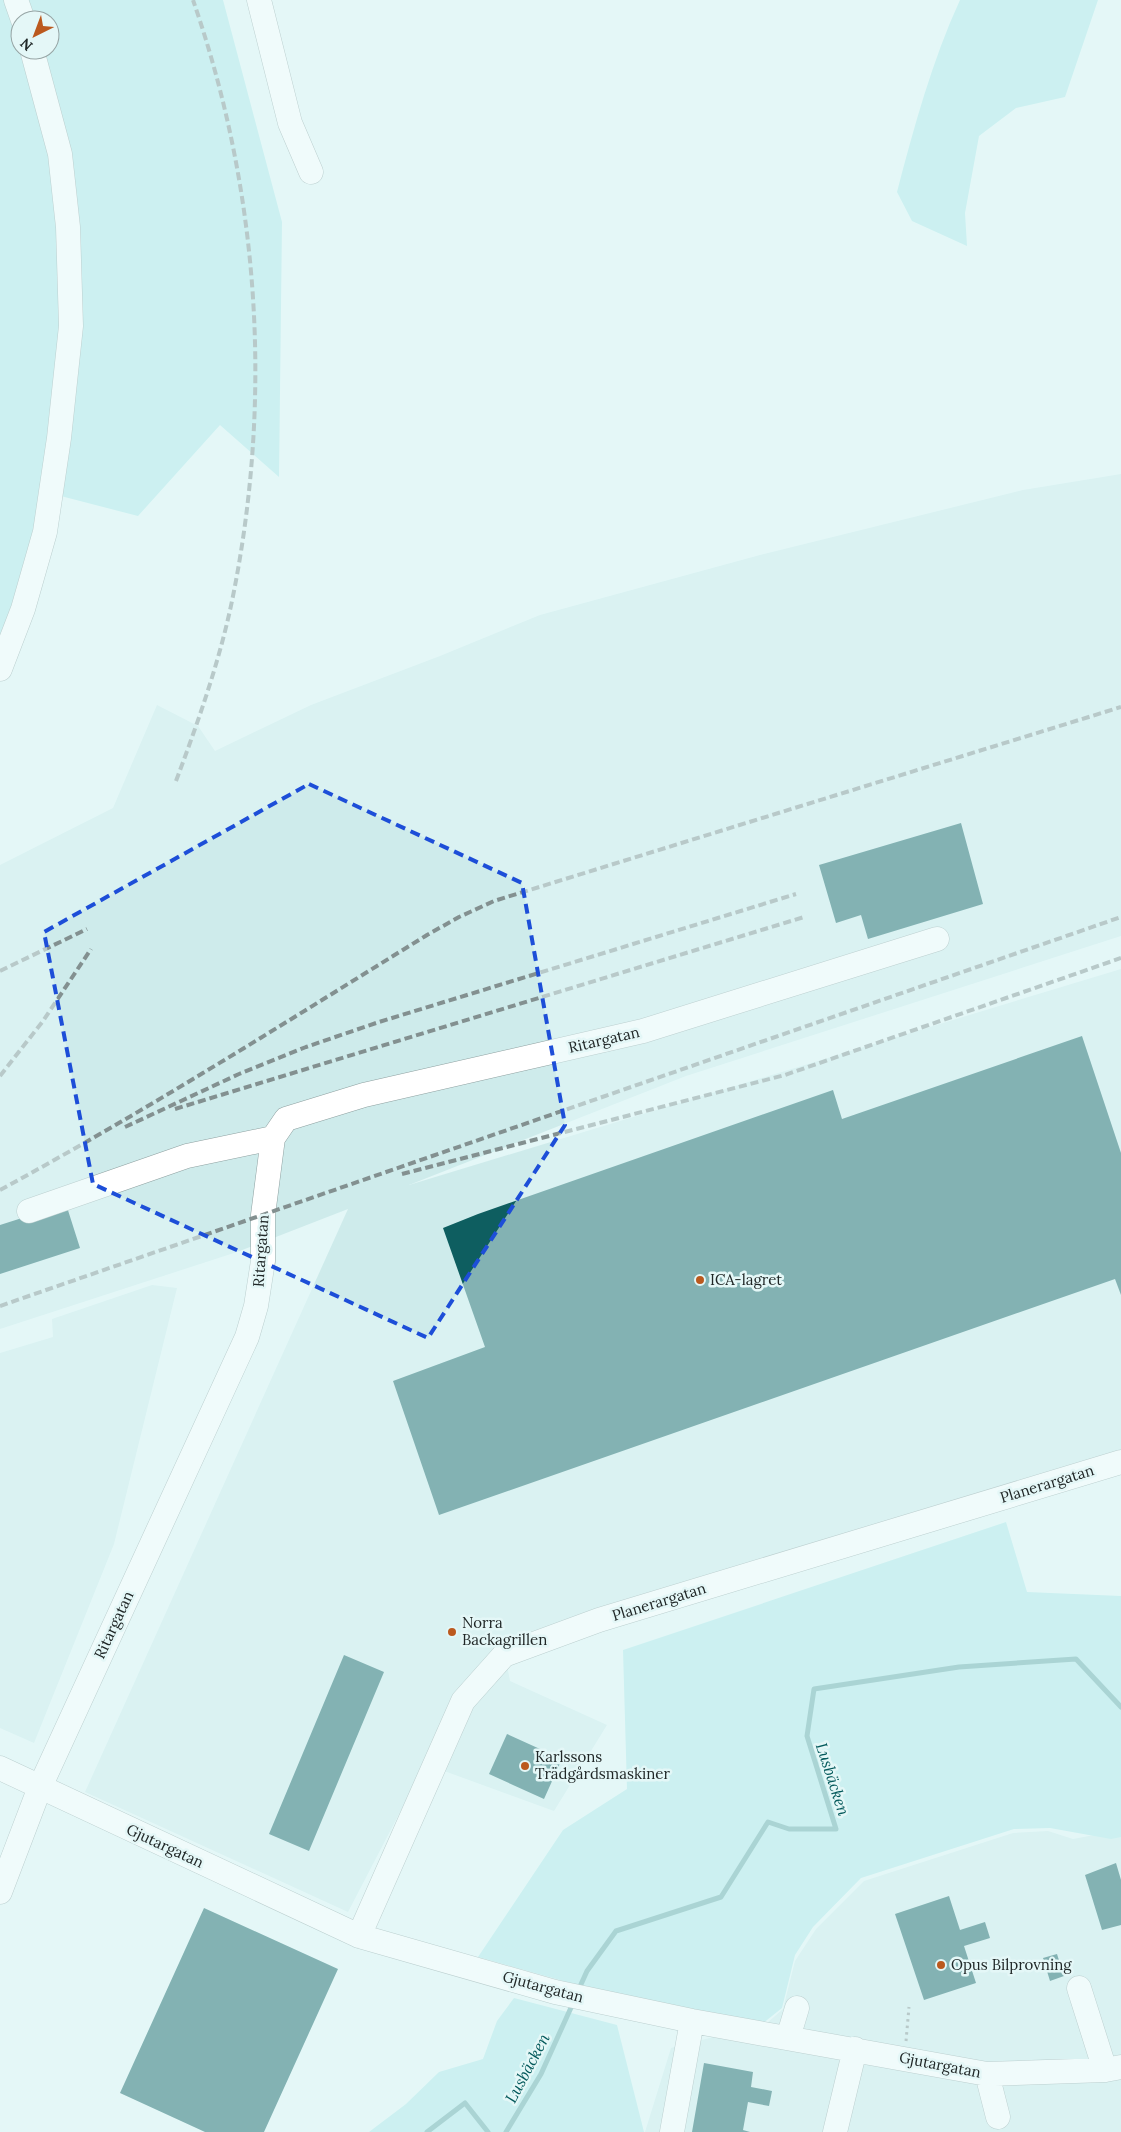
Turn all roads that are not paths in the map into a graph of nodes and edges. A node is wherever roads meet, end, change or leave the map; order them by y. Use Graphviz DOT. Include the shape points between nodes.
graph roads {
  1 [pos="259,0"];
  2 [pos="35,60"];
  3 [pos="311,172"];
  4 [pos="0,669"];
  5 [pos="937,939"];
  6 [pos="273,1138"];
  7 [pos="29,1212"];
  8 [pos="1121,1462"];
  9 [pos="0,1768"];
  10 [pos="40,1787"];
  11 [pos="0,1892"];
  12 [pos="359,1936"];
  13 [pos="1079,1988"];
  14 [pos="797,2008"];
  15 [pos="692,2021"];
  16 [pos="788,2038"];
  17 [pos="855,2049"];
  18 [pos="1113,2068"];
  19 [pos="987,2074"];
  20 [pos="998,2117"];
  21 [pos="672,2132"];
  22 [pos="835,2132"];
  1 -- 3 [label="street" via="290,123"];
  2 -- 4 [label="street" via="60,154 68,227 71,326 45,532 23,609"];
  5 -- 6 [label="street, Ritargatan" via="643,1031 364,1095 286,1118"];
  6 -- 7 [label="street" via="187,1156"];
  6 -- 10 [label="street, Ritargatan" via="264,1215 263,1261 247,1337"];
  8 -- 12 [label="street, Planerargatan" via="599,1620 504,1655 464,1701"];
  9 -- 10 [label="street, Gjutargatan"];
  10 -- 11 [label="street, Ritargatan"];
  10 -- 12 [label="street, Gjutargatan"];
  12 -- 15 [label="street, Gjutargatan" via="555,1992"];
  13 -- 18 [label="street"];
  14 -- 16 [label="street"];
  15 -- 16 [label="street, Gjutargatan"];
  15 -- 21 [label="street"];
  16 -- 17 [label="street, Gjutargatan"];
  17 -- 19 [label="street, Gjutargatan"];
  17 -- 22 [label="street"];
  18 -- 19 [label="street, Gjutargatan"];
  19 -- 20 [label="street"];
}
